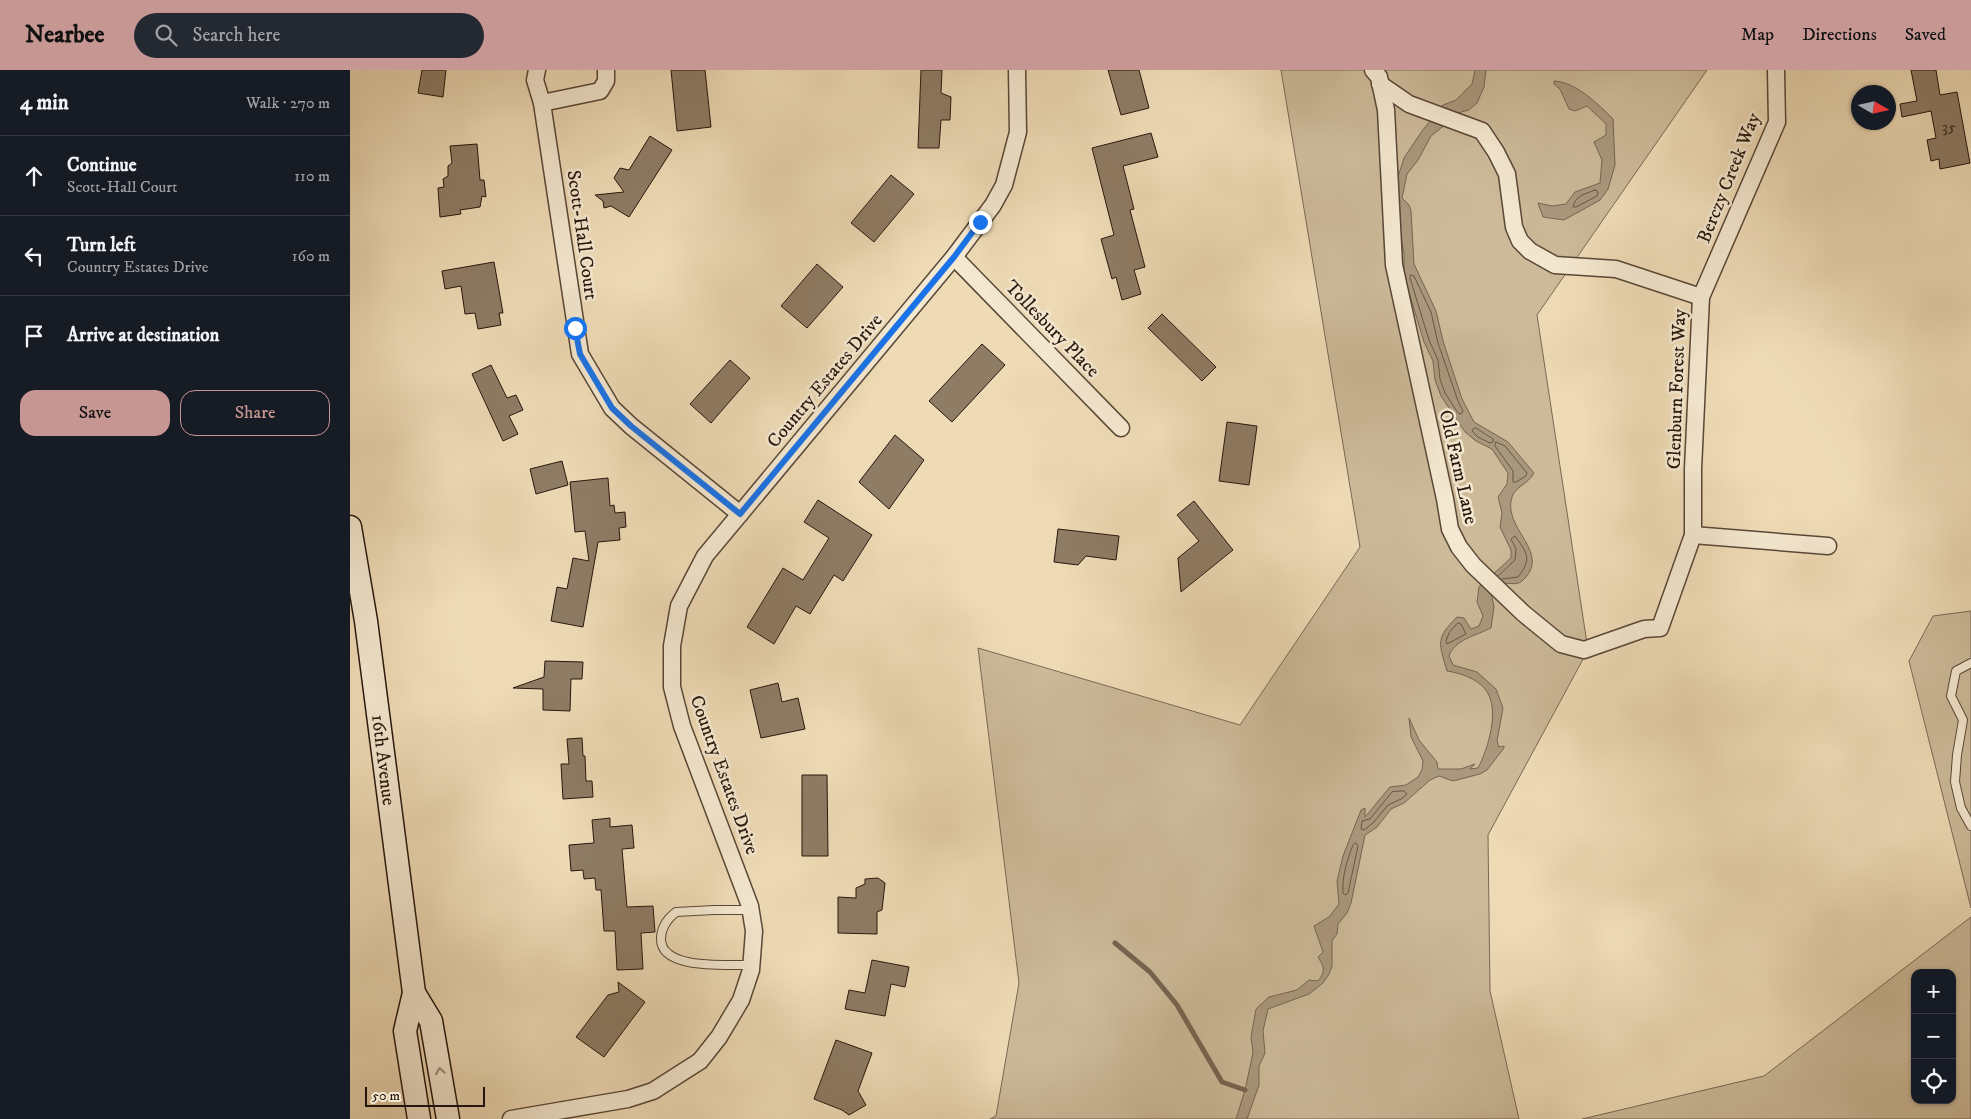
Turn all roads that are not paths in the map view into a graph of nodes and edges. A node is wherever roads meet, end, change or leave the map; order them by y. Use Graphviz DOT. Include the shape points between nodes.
graph roads {
  1 [pos="536,70"];
  2 [pos="606,70"];
  3 [pos="1017,70"];
  4 [pos="1776,70"];
  5 [pos="1376,77"];
  6 [pos="542,103"];
  7 [pos="954,257"];
  8 [pos="1701,297"];
  9 [pos="1121,428"];
  10 [pos="740,514"];
  11 [pos="350,527"];
  12 [pos="1693,535"];
  13 [pos="1828,546"];
  14 [pos="1971,663"];
  15 [pos="1971,826"];
  16 [pos="751,910"];
  17 [pos="752,964"];
  18 [pos="414,993"];
  19 [pos="419,1119"];
  20 [pos="448,1119"];
  21 [pos="511,1119"];
  1 -- 6 [label="street, Scott-Hall Court" via="535,80"];
  2 -- 6 [label="street" via="606,81 600,91"];
  3 -- 7 [label="street, Country Estates Drive" via="1018,132 1004,185"];
  4 -- 8 [label="street, Berczy Creek Way" via="1777,122"];
  5 -- 8 [label="street, Glenburn Forest Way" via="1409,104 1482,131 1507,174 1514,227 1520,241 1530,251 1555,265 1616,269"];
  5 -- 12 [label="street, Old Farm Lane" via="1386,110 1394,265 1450,529 1459,547 1473,565 1545,631 1561,644 1584,650 1644,629 1660,628"];
  6 -- 10 [label="street, Scott-Hall Court" via="580,354 612,408"];
  7 -- 9 [label="street, Tollesbury Place"];
  7 -- 10 [label="street, Country Estates Drive"];
  8 -- 12 [label="street, Glenburn Forest Way"];
  10 -- 16 [label="street, Country Estates Drive" via="705,556 679,606 671,677 682,726"];
  11 -- 18 [label="main road, 16th Avenue" via="366,621"];
  12 -- 13 [label="street"];
  14 -- 15 [label="lane" via="1956,671 1951,696 1963,720 1955,782 1961,808"];
  16 -- 17 [label="street, Country Estates Drive" via="754,931"];
  16 -- 17 [label="lane" via="676,912 664,924 661,939 668,955 685,962"];
  17 -- 21 [label="street, Country Estates Drive" via="741,1000 719,1037 700,1061 678,1076 653,1092 628,1099"];
  18 -- 19 [label="main road, 16th Avenue" via="405,1031"];
  20 -- 18 [label="main road, 16th Avenue, one-way" via="431,1021"];
}
